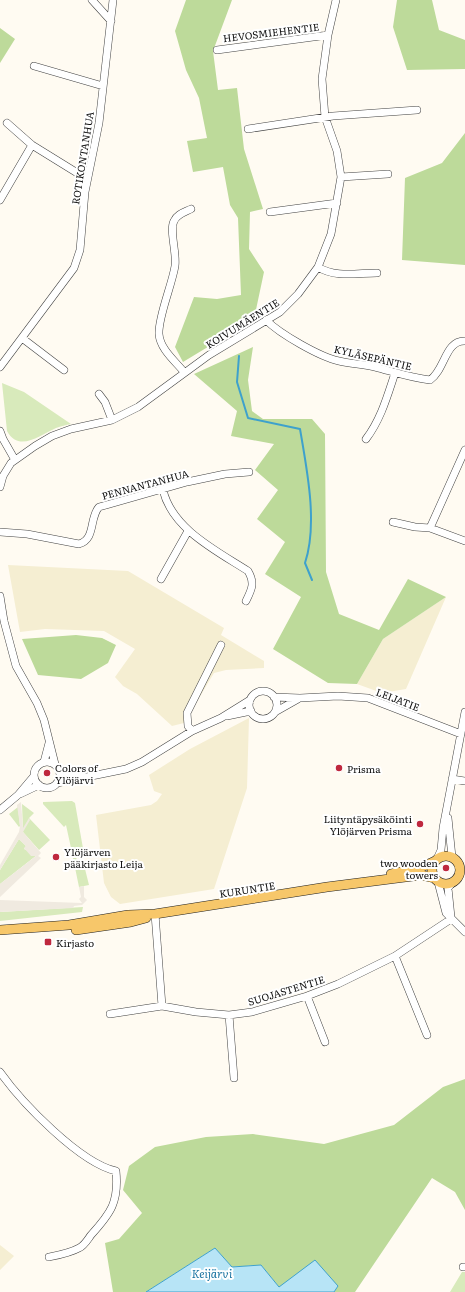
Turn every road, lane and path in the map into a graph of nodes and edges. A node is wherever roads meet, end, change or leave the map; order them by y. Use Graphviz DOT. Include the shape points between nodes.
graph roads {
  1 [pos="92,0"];
  2 [pos="113,0"];
  3 [pos="336,0"];
  4 [pos="110,21"];
  5 [pos="328,35"];
  6 [pos="217,50"];
  7 [pos="34,66"];
  8 [pos="103,86"];
  9 [pos="417,110"];
  10 [pos="325,117"];
  11 [pos="7,123"];
  12 [pos="248,129"];
  13 [pos="32,145"];
  14 [pos="388,174"];
  15 [pos="341,177"];
  16 [pos="87,179"];
  17 [pos="0,200"];
  18 [pos="336,203"];
  19 [pos="191,209"];
  20 [pos="270,212"];
  21 [pos="318,267"];
  22 [pos="377,273"];
  23 [pos="266,320"];
  24 [pos="22,338"];
  25 [pos="465,341"];
  26 [pos="0,367"];
  27 [pos="64,370"];
  28 [pos="184,372"];
  29 [pos="395,374"];
  30 [pos="99,394"];
  31 [pos="112,420"];
  32 [pos="0,431"];
  33 [pos="366,439"];
  34 [pos="465,450"];
  35 [pos="15,460"];
  36 [pos="249,472"];
  37 [pos="0,487"];
  38 [pos="163,490"];
  39 [pos="393,522"];
  40 [pos="430,528"];
  41 [pos="188,531"];
  42 [pos="0,532"];
  43 [pos="465,541"];
  44 [pos="161,579"];
  45 [pos="0,596"];
  46 [pos="246,601"];
  47 [pos="221,645"];
  48 [pos="274,697"];
  49 [pos="300,698"];
  50 [pos="250,700"];
  51 [pos="251,711"];
  52 [pos="275,712"];
  53 [pos="465,712"];
  54 [pos="221,718"];
  55 [pos="192,731"];
  56 [pos="461,734"];
  57 [pos="49,741"];
  58 [pos="44,762"];
  59 [pos="55,764"];
  60 [pos="60,771"];
  61 [pos="34,776"];
  62 [pos="85,777"];
  63 [pos="452,780"];
  64 [pos="465,781"];
  65 [pos="57,783"];
  66 [pos="39,785"];
  67 [pos="18,795"];
  68 [pos="0,810"];
  69 [pos="448,812"];
  70 [pos="436,860"];
  71 [pos="458,862"];
  72 [pos="458,878"];
  73 [pos="436,880"];
  74 [pos="343,885"];
  75 [pos="155,914"];
  76 [pos="451,919"];
  77 [pos="0,930"];
  78 [pos="465,932"];
  79 [pos="0,935"];
  80 [pos="395,956"];
  81 [pos="307,996"];
  82 [pos="162,1006"];
  83 [pos="110,1014"];
  84 [pos="229,1015"];
  85 [pos="427,1035"];
  86 [pos="325,1042"];
  87 [pos="0,1072"];
  88 [pos="234,1078"];
  89 [pos="49,1257"];
  1 -- 4 [label="street"];
  2 -- 4 [label="street, ROTIKONTANHUA"];
  3 -- 5 [label="street, KOIVUMÄENTIE"];
  4 -- 8 [label="street, ROTIKONTANHUA"];
  5 -- 6 [label="street, HEVOSMIEHENTIE"];
  5 -- 10 [label="street, KOIVUMÄENTIE" via="322,79"];
  7 -- 8 [label="street"];
  8 -- 16 [label="street, ROTIKONTANHUA" via="97,134"];
  9 -- 10 [label="street"];
  10 -- 12 [label="street"];
  10 -- 15 [label="street, KOIVUMÄENTIE" via="337,151"];
  11 -- 13 [label="street"];
  13 -- 16 [label="street"];
  13 -- 17 [label="street"];
  14 -- 15 [label="street"];
  15 -- 18 [label="street, KOIVUMÄENTIE"];
  16 -- 24 [label="street, ROTIKONTANHUA" via="81,244 74,268"];
  18 -- 20 [label="street"];
  18 -- 21 [label="street, KOIVUMÄENTIE" via="331,234"];
  19 -- 28 [label="street" via="173,221 175,265 159,335 167,352"];
  21 -- 22 [label="street" via="336,274"];
  21 -- 23 [label="street, KOIVUMÄENTIE" via="294,299"];
  23 -- 28 [label="street, KOIVUMÄENTIE"];
  23 -- 29 [label="street, KYLÄSEPÄNTIE" via="280,331 337,361 375,367"];
  24 -- 26 [label="street, ROTIKONTANHUA"];
  24 -- 27 [label="street"];
  25 -- 29 [label="street, KYLÄSEPÄNTIE" via="456,342 451,347 437,374 430,380"];
  28 -- 31 [label="street, KOIVUMÄENTIE" via="138,407"];
  29 -- 33 [label="street" via="384,409"];
  30 -- 31 [label="street"];
  31 -- 35 [label="street, KOIVUMÄENTIE" via="52,436"];
  32 -- 35 [label="street"];
  34 -- 40 [label="street"];
  35 -- 37 [label="street, KOIVUMÄENTIE" via="3,476"];
  36 -- 38 [label="street, PENNANTANHUA" via="225,474"];
  38 -- 41 [label="street" via="166,500"];
  38 -- 42 [label="street, PENNANTANHUA" via="99,506 89,537 86,542 79,544 27,534"];
  39 -- 40 [label="street"];
  40 -- 43 [label="street"];
  41 -- 44 [label="street"];
  41 -- 46 [label="street" via="248,571 254,586"];
  45 -- 57 [label="street" via="16,666 37,703"];
  47 -- 55 [label="street" via="190,705 187,720"];
  48 -- 49 [label="street, LEIJATIE"];
  48 -- 50 [label="street, LEIJATIE" via="263,691 253,695"];
  48 -- 52 [label="street"];
  49 -- 52 [label="street, LEIJATIE"];
  49 -- 56 [label="street, LEIJATIE" via="368,698"];
  50 -- 51 [label="street"];
  50 -- 54 [label="street, LEIJATIE"];
  51 -- 52 [label="street, LEIJATIE" via="260,718 269,717"];
  51 -- 54 [label="street, LEIJATIE"];
  53 -- 56 [label="street"];
  54 -- 55 [label="street, LEIJATIE"];
  55 -- 62 [label="street, LEIJATIE" via="126,769"];
  56 -- 63 [label="street"];
  57 -- 58 [label="street"];
  57 -- 59 [label="street"];
  58 -- 59 [label="street"];
  58 -- 61 [label="street" via="38,766"];
  59 -- 60 [label="street"];
  60 -- 62 [label="street, LEIJATIE"];
  60 -- 65 [label="street"];
  61 -- 66 [label="street"];
  61 -- 67 [label="street"];
  62 -- 65 [label="street, LEIJATIE"];
  63 -- 64 [label="street"];
  63 -- 69 [label="street"];
  65 -- 66 [label="street" via="47,788"];
  66 -- 67 [label="street"];
  67 -- 68 [label="street"];
  69 -- 70 [label="street" via="443,828 441,850"];
  69 -- 71 [label="street"];
  70 -- 71 [label="main road" via="444,856"];
  70 -- 73 [label="main road" via="431,869"];
  70 -- 74 [label="main road, KURUNTIE" via="420,868"];
  71 -- 72 [label="main road"];
  72 -- 73 [label="main road" via="446,884"];
  72 -- 76 [label="street" via="448,888"];
  73 -- 74 [label="main road, KURUNTIE" via="421,875"];
  73 -- 76 [label="street" via="446,913"];
  74 -- 75 [label="main road, KURUNTIE"];
  75 -- 77 [label="main road, KURUNTIE" via="128,915 69,925"];
  75 -- 79 [label="main road, KURUNTIE" via="131,922 97,927"];
  75 -- 82 [label="street"];
  76 -- 78 [label="street"];
  76 -- 80 [label="street, SUOJASTENTIE"];
  80 -- 81 [label="street, SUOJASTENTIE"];
  80 -- 85 [label="street"];
  81 -- 84 [label="street, SUOJASTENTIE" via="252,1012"];
  81 -- 86 [label="street"];
  82 -- 83 [label="street, SUOJASTENTIE"];
  82 -- 84 [label="street, SUOJASTENTIE"];
  84 -- 88 [label="street"];
  87 -- 89 [label="street" via="30,1109 65,1139 99,1166 116,1171 115,1199 110,1214 80,1248"];
}
